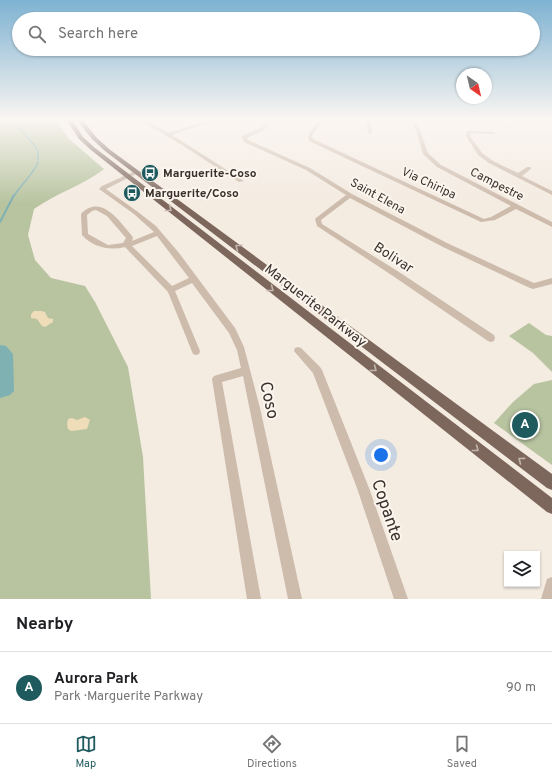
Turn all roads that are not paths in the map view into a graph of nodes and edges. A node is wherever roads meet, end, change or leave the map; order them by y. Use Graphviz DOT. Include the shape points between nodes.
graph roads {
  1 [pos="90,147"];
  2 [pos="103,147"];
  3 [pos="187,147"];
  4 [pos="259,147"];
  5 [pos="326,147"];
  6 [pos="423,147"];
  7 [pos="475,147"];
  8 [pos="529,168"];
  9 [pos="132,174"];
  10 [pos="518,176"];
  11 [pos="241,181"];
  12 [pos="552,192"];
  13 [pos="350,195"];
  14 [pos="516,206"];
  15 [pos="552,225"];
  16 [pos="158,233"];
  17 [pos="126,244"];
  18 [pos="194,280"];
  19 [pos="552,281"];
  20 [pos="171,290"];
  21 [pos="491,338"];
  22 [pos="298,351"];
  23 [pos="196,352"];
  24 [pos="246,371"];
  25 [pos="552,483"];
  26 [pos="552,507"];
  27 [pos="552,584"];
  28 [pos="254,599"];
  29 [pos="296,599"];
  30 [pos="401,599"];
  31 [pos="548,599"];
  1 -- 9 [label="main road, Marguerite Parkway"];
  2 -- 9 [label="main road, Marguerite Parkway"];
  3 -- 11 [label="street"];
  4 -- 13 [label="street, Saint Elena" via="308,169"];
  5 -- 14 [label="street, Via Chiripa" via="483,220 493,219"];
  6 -- 14 [label="street, Campestre" via="426,154 439,166"];
  7 -- 10 [label="street" via="480,154"];
  8 -- 10 [label="street"];
  9 -- 16 [label="street, Coso" via="102,189 136,213"];
  25 -- 9 [label="main road, Marguerite Parkway, one-way"];
  9 -- 26 [label="main road, Marguerite Parkway, one-way"];
  10 -- 12 [label="street"];
  13 -- 19 [label="street, Saint Elena" via="445,246 534,286"];
  13 -- 21 [label="street, Bolivar" via="318,219 319,225"];
  14 -- 15 [label="street, Campestre"];
  16 -- 17 [label="street"];
  16 -- 18 [label="street, Coso"];
  17 -- 17 [label="street" via="107,247 85,235 84,214 92,208 103,209 130,238"];
  17 -- 20 [label="street"];
  18 -- 20 [label="street"];
  18 -- 24 [label="street, Coso" via="232,331 241,350"];
  20 -- 23 [label="street"];
  22 -- 30 [label="street, Copante" via="318,370 363,488"];
  24 -- 28 [label="street" via="217,379"];
  24 -- 29 [label="street, Coso"];
  27 -- 31 [label="street"];
}
